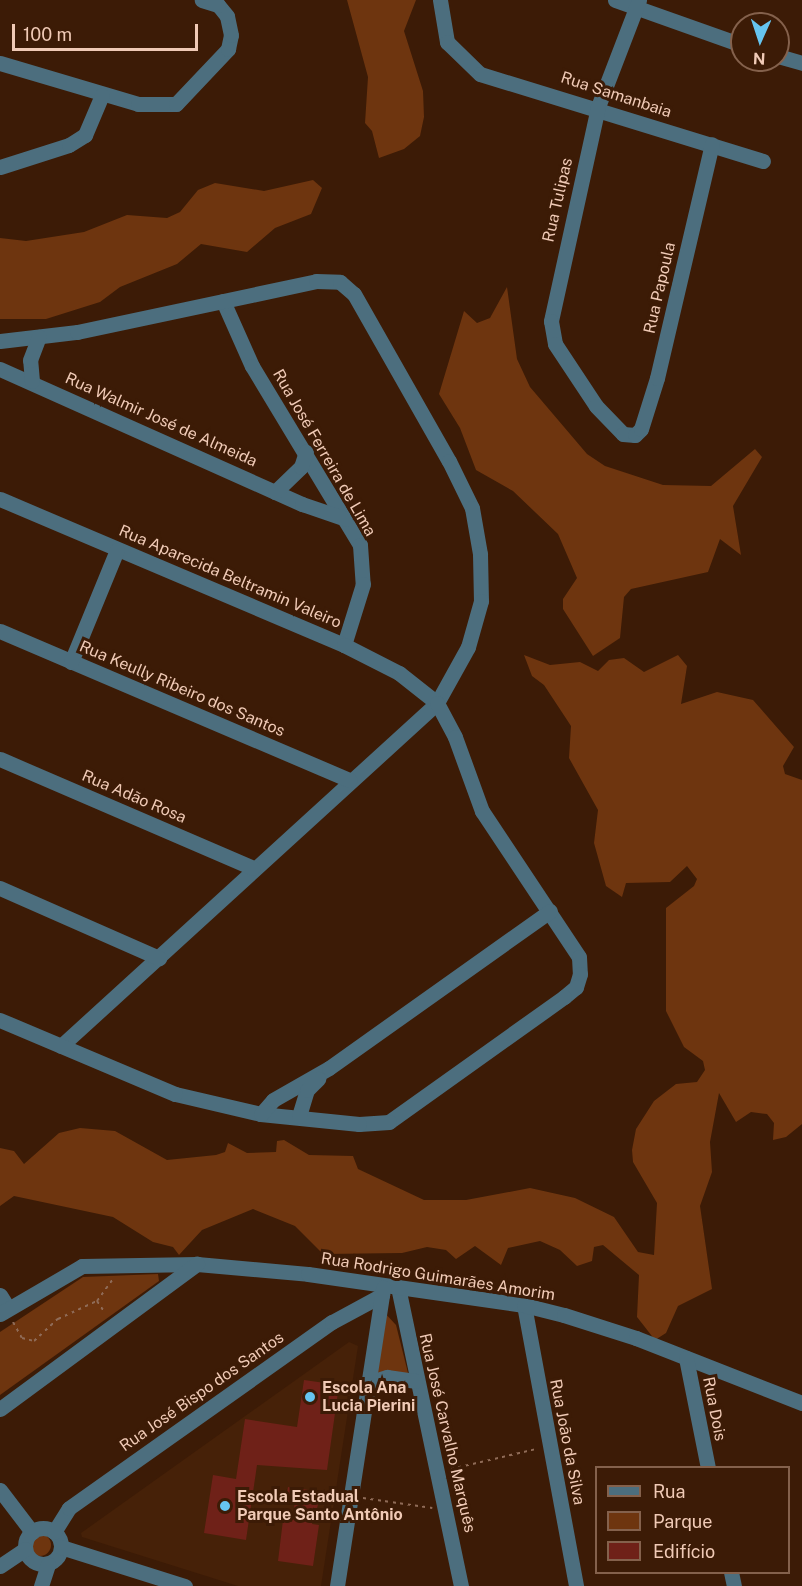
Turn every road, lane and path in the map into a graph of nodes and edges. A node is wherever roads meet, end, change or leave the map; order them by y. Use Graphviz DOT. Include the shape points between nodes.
graph roads {
  1 [pos="202,0"];
  2 [pos="440,0"];
  3 [pos="615,0"];
  4 [pos="637,3"];
  5 [pos="730,40"];
  6 [pos="0,63"];
  7 [pos="102,95"];
  8 [pos="598,107"];
  9 [pos="712,144"];
  10 [pos="763,162"];
  11 [pos="0,168"];
  12 [pos="223,301"];
  13 [pos="39,337"];
  14 [pos="0,341"];
  15 [pos="0,369"];
  16 [pos="32,381"];
  17 [pos="635,435"];
  18 [pos="306,452"];
  19 [pos="275,492"];
  20 [pos="0,499"];
  21 [pos="346,519"];
  22 [pos="117,550"];
  23 [pos="0,631"];
  24 [pos="344,645"];
  25 [pos="71,662"];
  26 [pos="437,703"];
  27 [pos="0,759"];
  28 [pos="350,780"];
  29 [pos="253,868"];
  30 [pos="0,888"];
  31 [pos="550,911"];
  32 [pos="159,957"];
  33 [pos="0,1020"];
  34 [pos="61,1046"];
  35 [pos="329,1068"];
  36 [pos="261,1114"];
  37 [pos="299,1116"];
  38 [pos="197,1264"];
  39 [pos="116,1272"];
  40 [pos="388,1289"];
  41 [pos="98,1301"];
  42 [pos="524,1305"];
  43 [pos="5,1309"];
  44 [pos="110,1320"];
  45 [pos="686,1358"];
  46 [pos="415,1381"];
  47 [pos="368,1383"];
  48 [pos="802,1403"];
  49 [pos="0,1409"];
  50 [pos="549,1446"];
  51 [pos="708,1466"];
  52 [pos="439,1471"];
  53 [pos="0,1490"];
  54 [pos="351,1497"];
  55 [pos="447,1510"];
  56 [pos="32,1532"];
  57 [pos="54,1532"];
  58 [pos="61,1547"];
  59 [pos="25,1549"];
  60 [pos="48,1564"];
  61 [pos="0,1566"];
  62 [pos="165,1583"];
  63 [pos="41,1586"];
  64 [pos="185,1586"];
  65 [pos="337,1586"];
  66 [pos="461,1586"];
  67 [pos="576,1586"];
  1 -- 7 [label="street" via="218,5 231,25 228,49 176,105 138,104"];
  2 -- 8 [label="street, Rua Samanbaia" via="447,42 461,60 480,74"];
  3 -- 4 [label="street"];
  4 -- 5 [label="street"];
  4 -- 8 [label="street, Rua Tulipas"];
  6 -- 7 [label="street"];
  7 -- 11 [label="street" via="85,135 69,145"];
  8 -- 9 [label="street, Rua Samanbaia"];
  8 -- 17 [label="street, Rua Tulipas" via="554,300 555,344 596,406 623,434"];
  9 -- 10 [label="street, Rua Samanbaia"];
  9 -- 17 [label="street, Rua Papoula" via="657,378 641,429"];
  12 -- 13 [label="street"];
  12 -- 18 [label="street, Rua José Ferreira de Lima"];
  12 -- 26 [label="street" via="328,279 340,282 354,294 449,461 472,508 481,601 468,647"];
  13 -- 14 [label="street"];
  13 -- 16 [label="street" via="30,360"];
  15 -- 16 [label="street, Rua Walmir José de Almeida"];
  16 -- 19 [label="street, Rua Walmir José de Almeida"];
  18 -- 19 [label="street" via="294,476"];
  18 -- 21 [label="street, Rua José Ferreira de Lima"];
  19 -- 21 [label="street, Rua Walmir José de Almeida"];
  20 -- 22 [label="street, Rua Aparecida Beltramin Valeiro"];
  21 -- 24 [label="street, Rua José Ferreira de Lima" via="360,545 363,584"];
  22 -- 24 [label="street, Rua Aparecida Beltramin Valeiro"];
  22 -- 25 [label="street"];
  23 -- 25 [label="street, Rua Keully Ribeiro dos Santos"];
  24 -- 26 [label="street, Rua Aparecida Beltramin Valeiro" via="399,673"];
  25 -- 28 [label="street, Rua Keully Ribeiro dos Santos"];
  26 -- 28 [label="street"];
  26 -- 31 [label="street" via="455,736 482,811"];
  27 -- 29 [label="street, Rua Adão Rosa"];
  28 -- 29 [label="street"];
  29 -- 32 [label="street"];
  30 -- 32 [label="street"];
  31 -- 35 [label="street"];
  31 -- 37 [label="street" via="579,957 576,987 389,1122 359,1124"];
  32 -- 34 [label="street"];
  33 -- 34 [label="street"];
  34 -- 36 [label="street" via="175,1094"];
  35 -- 36 [label="street" via="273,1100"];
  35 -- 37 [label="street" via="307,1090"];
  36 -- 37 [label="street"];
  38 -- 40 [label="street, Rua Rodrigo Guimarães Amorim"];
  38 -- 43 [label="street, Rua Rodrigo Guimarães Amorim" via="82,1266"];
  38 -- 49 [label="street"];
  39 -- 41 [label="path"];
  40 -- 42 [label="street, Rua Rodrigo Guimarães Amorim"];
  40 -- 46 [label="street, Rua José Carvalho Marquês"];
  40 -- 47 [label="street"];
  40 -- 57 [label="street, Rua José Bispo dos Santos" via="332,1322 69,1508"];
  41 -- 43 [label="path" via="58,1319 34,1341 22,1338"];
  41 -- 44 [label="path"];
  42 -- 45 [label="street, Rua Rodrigo Guimarães Amorim" via="636,1338"];
  42 -- 50 [label="street, Rua João da Silva"];
  45 -- 48 [label="street, Rua Rodrigo Guimarães Amorim"];
  45 -- 51 [label="street, Rua Dois"];
  46 -- 47 [label="street" via="387,1377"];
  46 -- 52 [label="street, Rua José Carvalho Marquês"];
  47 -- 54 [label="street"];
  50 -- 52 [label="path"];
  50 -- 67 [label="street, Rua João da Silva"];
  52 -- 55 [label="street, Rua José Carvalho Marquês"];
  53 -- 56 [label="street"];
  54 -- 55 [label="path"];
  54 -- 65 [label="street"];
  55 -- 66 [label="street, Rua José Carvalho Marquês"];
  56 -- 57 [label="street" via="43,1528"];
  56 -- 59 [label="street"];
  57 -- 58 [label="street"];
  58 -- 60 [label="street"];
  58 -- 62 [label="street"];
  59 -- 60 [label="street" via="31,1560"];
  59 -- 61 [label="street"];
  60 -- 63 [label="street"];
  62 -- 64 [label="street"];
}
